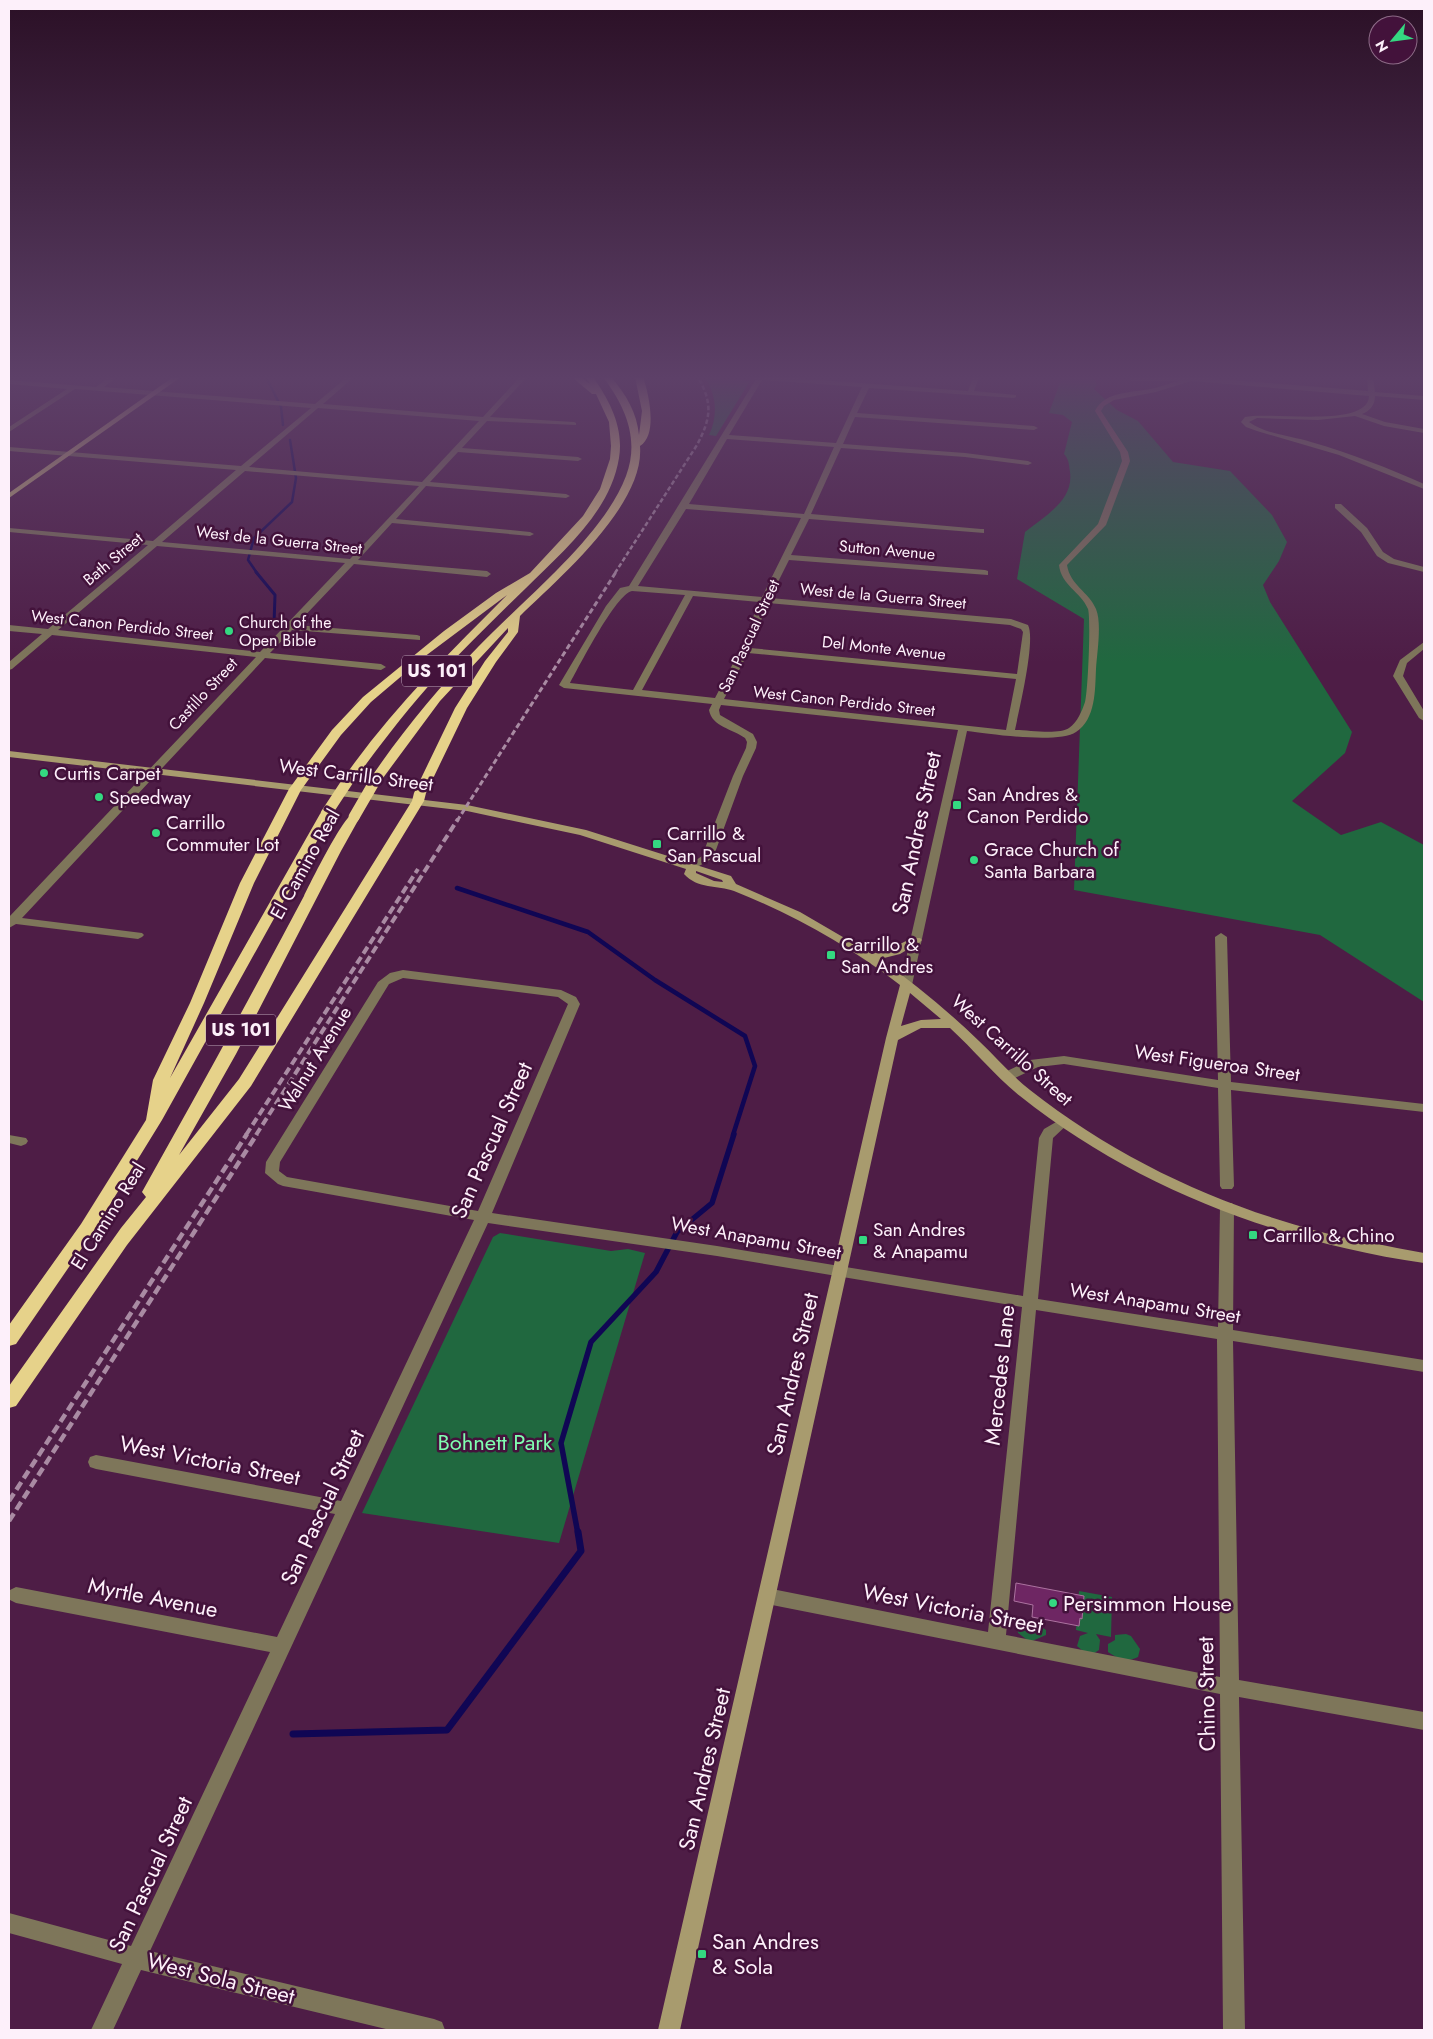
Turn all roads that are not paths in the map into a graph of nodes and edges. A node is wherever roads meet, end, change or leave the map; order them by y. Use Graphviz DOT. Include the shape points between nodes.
graph roads {
  1 [pos="43,472"];
  2 [pos="238,472"];
  3 [pos="294,472"];
  4 [pos="435,472"];
  5 [pos="610,472"];
  6 [pos="632,472"];
  7 [pos="703,472"];
  8 [pos="827,472"];
  9 [pos="1122,472"];
  10 [pos="1390,472"];
  11 [pos="424,484"];
  12 [pos="1424,487"];
  13 [pos="9,496"];
  14 [pos="566,496"];
  15 [pos="683,506"];
  16 [pos="1338,506"];
  17 [pos="805,517"];
  18 [pos="391,521"];
  19 [pos="9,530"];
  20 [pos="981,531"];
  21 [pos="530,534"];
  22 [pos="155,543"];
  23 [pos="786,557"];
  24 [pos="350,562"];
  25 [pos="1424,570"];
  26 [pos="985,573"];
  27 [pos="487,574"];
  28 [pos="533,576"];
  29 [pos="632,588"];
  30 [pos="690,594"];
  31 [pos="764,601"];
  32 [pos="515,616"];
  33 [pos="291,627"];
  34 [pos="9,628"];
  35 [pos="49,632"];
  36 [pos="416,638"];
  37 [pos="1424,644"];
  38 [pos="745,650"];
  39 [pos="263,655"];
  40 [pos="9,667"];
  41 [pos="381,667"];
  42 [pos="1021,677"];
  43 [pos="636,692"];
  44 [pos="718,702"];
  45 [pos="1424,718"];
  46 [pos="963,728"];
  47 [pos="1010,733"];
  48 [pos="9,754"];
  49 [pos="153,771"];
  50 [pos="295,789"];
  51 [pos="418,801"];
  52 [pos="692,868"];
  53 [pos="10,922"];
  54 [pos="138,935"];
  55 [pos="1221,937"];
  56 [pos="916,940"];
  57 [pos="870,958"];
  58 [pos="906,984"];
  59 [pos="572,1000"];
  60 [pos="954,1024"];
  61 [pos="892,1038"];
  62 [pos="1008,1076"];
  63 [pos="1224,1085"];
  64 [pos="1424,1108"];
  65 [pos="154,1120"];
  66 [pos="1063,1122"];
  67 [pos="273,1162"];
  68 [pos="1226,1186"];
  69 [pos="1228,1207"];
  70 [pos="483,1217"];
  71 [pos="122,1240"];
  72 [pos="1424,1258"];
  73 [pos="840,1272"];
  74 [pos="1029,1302"];
  75 [pos="1226,1335"];
  76 [pos="9,1339"];
  77 [pos="1424,1366"];
  78 [pos="9,1401"];
  79 [pos="96,1462"];
  80 [pos="345,1509"];
  81 [pos="16,1595"];
  82 [pos="767,1596"];
  83 [pos="996,1641"];
  84 [pos="281,1646"];
  85 [pos="1230,1688"];
  86 [pos="1424,1720"];
  87 [pos="9,1923"];
  88 [pos="136,1958"];
  89 [pos="386,2025"];
  90 [pos="102,2030"];
  91 [pos="434,2030"];
  92 [pos="669,2030"];
  93 [pos="1234,2030"];
  1 -- 13 [label="main road"];
  2 -- 22 [label="street, Bath Street"];
  3 -- 11 [label="street"];
  4 -- 11 [label="street, Castillo Street"];
  5 -- 28 [label="highway, El Camino Real / US 101" via="598,503"];
  6 -- 32 [label="highway, El Camino Real / US 101" via="610,517"];
  7 -- 15 [label="street"];
  8 -- 17 [label="street, San Pascual Street"];
  9 -- 47 [label="street, West Canon Perdido Street" via="1102,525 1063,566 1066,577 1087,598 1094,618 1088,709 1073,730 1062,734"];
  10 -- 12 [label="street"];
  11 -- 14 [label="street"];
  11 -- 18 [label="street, Castillo Street"];
  15 -- 17 [label="street"];
  15 -- 29 [label="street"];
  16 -- 25 [label="street" via="1364,530 1380,554"];
  17 -- 20 [label="street"];
  17 -- 23 [label="street, San Pascual Street"];
  18 -- 21 [label="street"];
  18 -- 24 [label="street, Castillo Street"];
  19 -- 22 [label="street, West de la Guerra Street"];
  22 -- 24 [label="street, West de la Guerra Street"];
  22 -- 35 [label="street, Bath Street"];
  23 -- 26 [label="street, Sutton Avenue"];
  23 -- 31 [label="street, San Pascual Street"];
  24 -- 27 [label="street, West de la Guerra Street"];
  24 -- 33 [label="street, Castillo Street"];
  28 -- 50 [label="highway" via="506,590 383,685 329,741"];
  28 -- 65 [label="highway, El Camino Real / US 101, bridge" via="416,694 351,776 326,814"];
  29 -- 30 [label="street, West de la Guerra Street"];
  29 -- 43 [label="street, West Canon Perdido Street" via="623,590 609,608 564,685"];
  30 -- 31 [label="street, West de la Guerra Street"];
  30 -- 43 [label="street"];
  31 -- 38 [label="street, San Pascual Street"];
  31 -- 42 [label="street, West de la Guerra Street" via="1011,622 1021,625 1027,632"];
  32 -- 51 [label="highway" via="513,632 461,708"];
  32 -- 71 [label="highway, El Camino Real / US 101, bridge" via="457,674 376,779 334,851 228,1054"];
  33 -- 36 [label="street"];
  33 -- 39 [label="street, Castillo Street"];
  34 -- 35 [label="street, West Canon Perdido Street"];
  35 -- 39 [label="street, West Canon Perdido Street"];
  35 -- 40 [label="street, Bath Street"];
  37 -- 45 [label="street" via="1403,661 1398,676"];
  38 -- 42 [label="street, Del Monte Avenue"];
  38 -- 44 [label="street, San Pascual Street"];
  39 -- 41 [label="street, West Canon Perdido Street"];
  39 -- 49 [label="street, Castillo Street"];
  42 -- 47 [label="street"];
  43 -- 44 [label="street, West Canon Perdido Street"];
  44 -- 46 [label="street, West Canon Perdido Street"];
  44 -- 52 [label="street, San Pascual Street" via="714,710 717,719 746,733 751,739 751,748 707,858"];
  46 -- 47 [label="street, West Canon Perdido Street"];
  46 -- 56 [label="street, San Andres Street"];
  48 -- 49 [label="main road, West Carrillo Street"];
  49 -- 50 [label="main road, West Carrillo Street"];
  49 -- 53 [label="street, Castillo Street"];
  50 -- 51 [label="main road, West Carrillo Street"];
  50 -- 65 [label="highway" via="247,883 161,1080"];
  51 -- 52 [label="main road, West Carrillo Street" via="553,825 631,846"];
  51 -- 71 [label="highway" via="245,1082"];
  52 -- 57 [label="main road, West Carrillo Street" via="690,874 701,880 731,886 794,914"];
  53 -- 54 [label="street"];
  55 -- 63 [label="street"];
  56 -- 57 [label="main road" via="896,952"];
  56 -- 58 [label="street, San Andres Street"];
  57 -- 58 [label="main road, West Carrillo Street"];
  58 -- 60 [label="main road, West Carrillo Street"];
  58 -- 61 [label="main road, San Andres Street"];
  59 -- 67 [label="street, Walnut Avenue" via="561,994 404,974 390,978 384,982"];
  59 -- 70 [label="street, San Pascual Street" via="574,1004"];
  60 -- 61 [label="main road" via="924,1022 904,1029"];
  60 -- 62 [label="main road, West Carrillo Street"];
  61 -- 73 [label="main road, San Andres Street"];
  62 -- 63 [label="street, West Figueroa Street" via="1035,1063 1056,1060"];
  62 -- 66 [label="main road, West Carrillo Street" via="1023,1092"];
  63 -- 64 [label="street, West Figueroa Street"];
  63 -- 68 [label="street"];
  65 -- 76 [label="highway, El Camino Real / US 101" via="87,1228"];
  66 -- 69 [label="main road, West Carrillo Street" via="1133,1164"];
  66 -- 74 [label="street, Mercedes Lane" via="1046,1138"];
  67 -- 70 [label="street, West Anapamu Street" via="272,1173 284,1181"];
  69 -- 72 [label="main road, West Carrillo Street" via="1353,1245"];
  69 -- 75 [label="street, Chino Street"];
  70 -- 73 [label="street, West Anapamu Street"];
  70 -- 80 [label="street, San Pascual Street"];
  71 -- 78 [label="highway, El Camino Real / US 101"];
  73 -- 74 [label="street, West Anapamu Street"];
  73 -- 82 [label="main road, San Andres Street"];
  74 -- 75 [label="street, West Anapamu Street"];
  74 -- 83 [label="street, Mercedes Lane"];
  75 -- 77 [label="street, West Anapamu Street"];
  75 -- 85 [label="street, Chino Street"];
  79 -- 80 [label="street, West Victoria Street"];
  80 -- 84 [label="street, San Pascual Street"];
  81 -- 84 [label="street, Myrtle Avenue"];
  82 -- 83 [label="street, West Victoria Street"];
  82 -- 92 [label="main road, San Andres Street"];
  83 -- 85 [label="street, West Victoria Street"];
  84 -- 88 [label="street, San Pascual Street"];
  85 -- 86 [label="street, West Victoria Street"];
  85 -- 93 [label="street, Chino Street"];
  87 -- 88 [label="street, West Sola Street"];
  88 -- 89 [label="street, West Sola Street"];
  88 -- 90 [label="street, San Pascual Street"];
  89 -- 91 [label="street, West Sola Street"];
}
